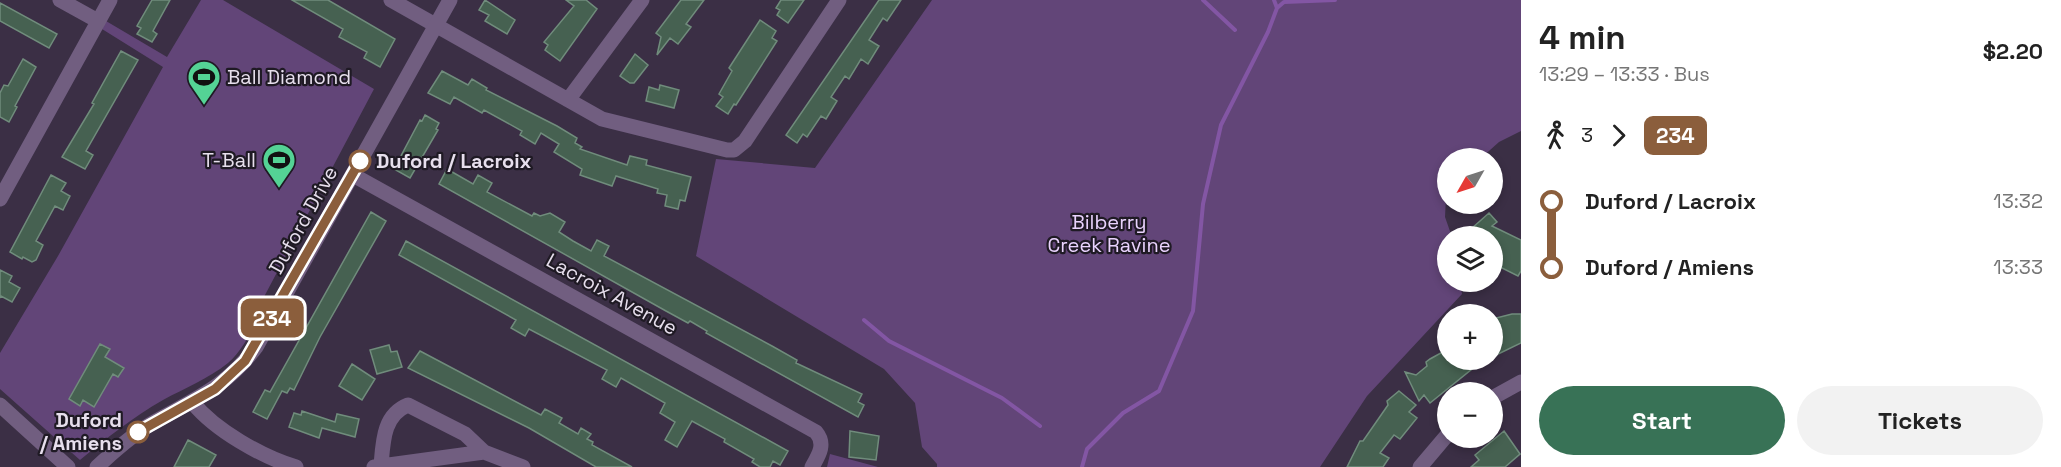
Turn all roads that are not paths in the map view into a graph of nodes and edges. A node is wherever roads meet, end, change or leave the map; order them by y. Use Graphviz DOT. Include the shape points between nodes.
graph roads {
  1 [pos="60,0"];
  2 [pos="110,0"];
  3 [pos="390,0"];
  4 [pos="450,0"];
  5 [pos="642,0"];
  6 [pos="839,0"];
  7 [pos="98,21"];
  8 [pos="435,25"];
  9 [pos="568,100"];
  10 [pos="353,175"];
  11 [pos="0,199"];
  12 [pos="1521,382"];
  13 [pos="1503,392"];
  14 [pos="193,402"];
  15 [pos="0,405"];
  16 [pos="1437,447"];
  17 [pos="484,452"];
  18 [pos="378,466"];
  19 [pos="69,467"];
  20 [pos="97,467"];
  21 [pos="296,467"];
  22 [pos="523,467"];
  23 [pos="812,467"];
  24 [pos="1420,467"];
  1 -- 7 [label="street"];
  2 -- 7 [label="street"];
  3 -- 8 [label="street"];
  4 -- 8 [label="street, Duford Drive"];
  5 -- 9 [label="street"];
  6 -- 9 [label="street" via="745,141 734,150 602,119"];
  7 -- 11 [label="street"];
  8 -- 9 [label="street"];
  8 -- 10 [label="street, Duford Drive"];
  10 -- 14 [label="street, Duford Drive" via="256,347 233,374"];
  10 -- 23 [label="street, Lacroix Avenue" via="816,432 821,450"];
  12 -- 13 [label="street"];
  14 -- 20 [label="street, Duford Drive" via="138,432"];
  14 -- 21 [label="street" via="207,418 263,454"];
  15 -- 19 [label="street"];
  16 -- 24 [label="street"];
  17 -- 18 [label="street"];
  17 -- 18 [label="street" via="465,434 408,405 391,416"];
  17 -- 22 [label="street"];
}
